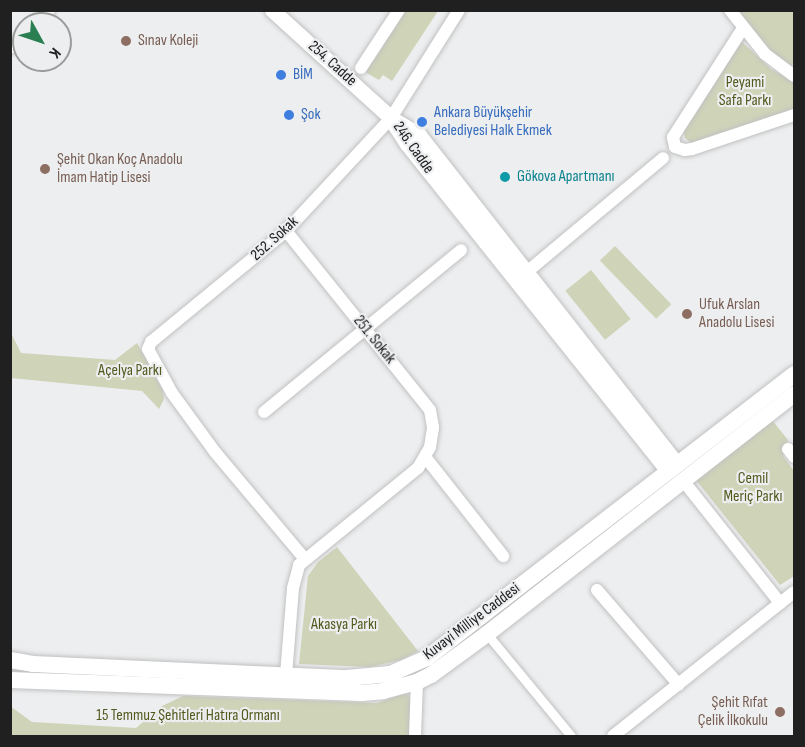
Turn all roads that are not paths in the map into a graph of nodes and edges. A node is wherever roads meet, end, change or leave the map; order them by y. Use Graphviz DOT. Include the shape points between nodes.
graph roads {
  1 [pos="272,10"];
  2 [pos="399,10"];
  3 [pos="459,10"];
  4 [pos="730,10"];
  5 [pos="743,28"];
  6 [pos="361,68"];
  7 [pos="795,76"];
  8 [pos="795,115"];
  9 [pos="391,118"];
  10 [pos="663,158"];
  11 [pos="286,231"];
  12 [pos="461,250"];
  13 [pos="528,271"];
  14 [pos="365,329"];
  15 [pos="795,374"];
  16 [pos="795,394"];
  17 [pos="264,412"];
  18 [pos="426,458"];
  19 [pos="680,476"];
  20 [pos="503,556"];
  21 [pos="304,558"];
  22 [pos="597,590"];
  23 [pos="795,592"];
  24 [pos="780,603"];
  25 [pos="487,634"];
  26 [pos="10,660"];
  27 [pos="286,675"];
  28 [pos="134,677"];
  29 [pos="10,680"];
  30 [pos="417,682"];
  31 [pos="679,685"];
  32 [pos="415,736"];
  33 [pos="572,736"];
  34 [pos="614,736"];
  1 -- 9 [label="street, 254. Cadde"];
  2 -- 6 [label="street"];
  3 -- 9 [label="street, 252. Sokak"];
  4 -- 5 [label="street"];
  5 -- 7 [label="street" via="765,54"];
  5 -- 8 [label="street" via="673,137 675,147 692,149"];
  9 -- 11 [label="street, 252. Sokak"];
  9 -- 13 [label="street, 246. Cadde" via="419,135"];
  9 -- 19 [label="street, 246. Cadde" via="407,144"];
  10 -- 13 [label="street"];
  11 -- 14 [label="street, 251. Sokak"];
  11 -- 21 [label="street, 252. Sokak" via="151,342 148,349 172,393 215,452"];
  12 -- 14 [label="street"];
  13 -- 19 [label="street, 246. Cadde"];
  14 -- 17 [label="street"];
  14 -- 18 [label="street, 251. Sokak" via="430,410 433,436"];
  15 -- 19 [label="main road, Kuvayi Milliye Caddesi"];
  16 -- 19 [label="main road, Kuvayi Milliye Caddesi"];
  18 -- 20 [label="street"];
  18 -- 21 [label="street"];
  19 -- 24 [label="street"];
  19 -- 25 [label="main road, Kuvayi Milliye Caddesi"];
  19 -- 27 [label="main road, Kuvayi Milliye Caddesi" via="417,663 369,678"];
  21 -- 27 [label="street" via="295,572"];
  22 -- 31 [label="street"];
  23 -- 24 [label="street"];
  24 -- 31 [label="street"];
  25 -- 30 [label="main road, Kuvayi Milliye Caddesi"];
  25 -- 33 [label="street"];
  26 -- 28 [label="main road, Kuvayi Milliye Caddesi"];
  27 -- 28 [label="main road, Kuvayi Milliye Caddesi"];
  28 -- 29 [label="main road, Kuvayi Milliye Caddesi"];
  28 -- 30 [label="main road, Kuvayi Milliye Caddesi" via="362,693 383,692"];
  30 -- 32 [label="street"];
  31 -- 34 [label="street"];
}
